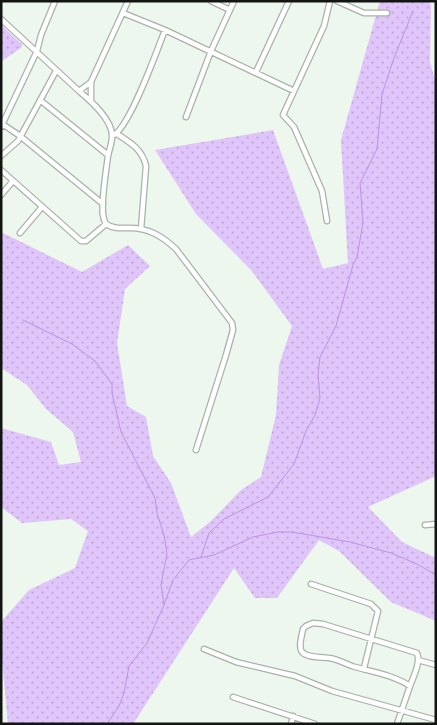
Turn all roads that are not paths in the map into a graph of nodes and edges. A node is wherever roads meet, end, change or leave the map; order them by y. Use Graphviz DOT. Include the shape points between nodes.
graph roads {
  1 [pos="55,1"];
  2 [pos="128,1"];
  3 [pos="211,1"];
  4 [pos="234,1"];
  5 [pos="289,1"];
  6 [pos="330,1"];
  7 [pos="337,1"];
  8 [pos="230,10"];
  9 [pos="387,12"];
  10 [pos="123,13"];
  11 [pos="1,20"];
  12 [pos="165,30"];
  13 [pos="37,51"];
  14 [pos="211,51"];
  15 [pos="56,71"];
  16 [pos="256,72"];
  17 [pos="91,82"];
  18 [pos="79,91"];
  19 [pos="294,91"];
  20 [pos="40,100"];
  21 [pos="91,101"];
  22 [pos="186,117"];
  23 [pos="2,125"];
  24 [pos="115,135"];
  25 [pos="20,136"];
  26 [pos="108,155"];
  27 [pos="1,156"];
  28 [pos="1,170"];
  29 [pos="13,181"];
  30 [pos="1,195"];
  31 [pos="103,204"];
  32 [pos="42,207"];
  33 [pos="327,221"];
  34 [pos="106,224"];
  35 [pos="141,229"];
  36 [pos="20,233"];
  37 [pos="196,450"];
  38 [pos="436,524"];
  39 [pos="425,526"];
  40 [pos="312,584"];
  41 [pos="370,639"];
  42 [pos="204,649"];
  43 [pos="418,660"];
  44 [pos="436,665"];
  45 [pos="364,668"];
  46 [pos="410,686"];
  47 [pos="233,697"];
  48 [pos="402,709"];
  49 [pos="293,716"];
  50 [pos="436,720"];
  51 [pos="291,724"];
  52 [pos="315,724"];
  53 [pos="397,724"];
  1 -- 13 [label="street"];
  2 -- 10 [label="street"];
  3 -- 8 [label="street"];
  4 -- 8 [label="street"];
  5 -- 16 [label="street"];
  6 -- 19 [label="street" via="324,26"];
  7 -- 9 [label="street" via="364,13"];
  8 -- 14 [label="street"];
  10 -- 12 [label="street"];
  10 -- 17 [label="street"];
  11 -- 13 [label="street"];
  12 -- 14 [label="street"];
  12 -- 24 [label="street" via="133,107"];
  13 -- 15 [label="street"];
  13 -- 23 [label="street"];
  14 -- 16 [label="street"];
  14 -- 22 [label="street"];
  15 -- 18 [label="street"];
  15 -- 20 [label="street"];
  16 -- 19 [label="street"];
  17 -- 18 [label="street"];
  17 -- 21 [label="street"];
  18 -- 21 [label="street"];
  19 -- 33 [label="street" via="283,118 294,127 322,191"];
  20 -- 25 [label="street"];
  20 -- 26 [label="street"];
  21 -- 24 [label="street"];
  23 -- 25 [label="street"];
  24 -- 26 [label="street"];
  24 -- 35 [label="street" via="138,148 144,158"];
  25 -- 27 [label="street"];
  25 -- 31 [label="street"];
  26 -- 31 [label="street"];
  28 -- 29 [label="street"];
  29 -- 30 [label="street"];
  29 -- 32 [label="street"];
  31 -- 34 [label="street"];
  32 -- 34 [label="street" via="81,241 86,241"];
  32 -- 36 [label="street"];
  34 -- 35 [label="street"];
  35 -- 37 [label="street" via="159,234 176,249 232,323 233,330"];
  38 -- 39 [label="street"];
  40 -- 41 [label="street" via="376,607 378,611"];
  41 -- 43 [label="street" via="417,653"];
  41 -- 45 [label="street"];
  41 -- 45 [label="street" via="323,624 303,629 303,653"];
  42 -- 48 [label="street" via="236,662 295,676 332,691"];
  43 -- 44 [label="street"];
  43 -- 46 [label="street"];
  45 -- 46 [label="street" via="399,679"];
  46 -- 48 [label="street"];
  47 -- 49 [label="street"];
  48 -- 50 [label="street"];
  48 -- 53 [label="street"];
  49 -- 51 [label="street"];
  49 -- 52 [label="street"];
}
